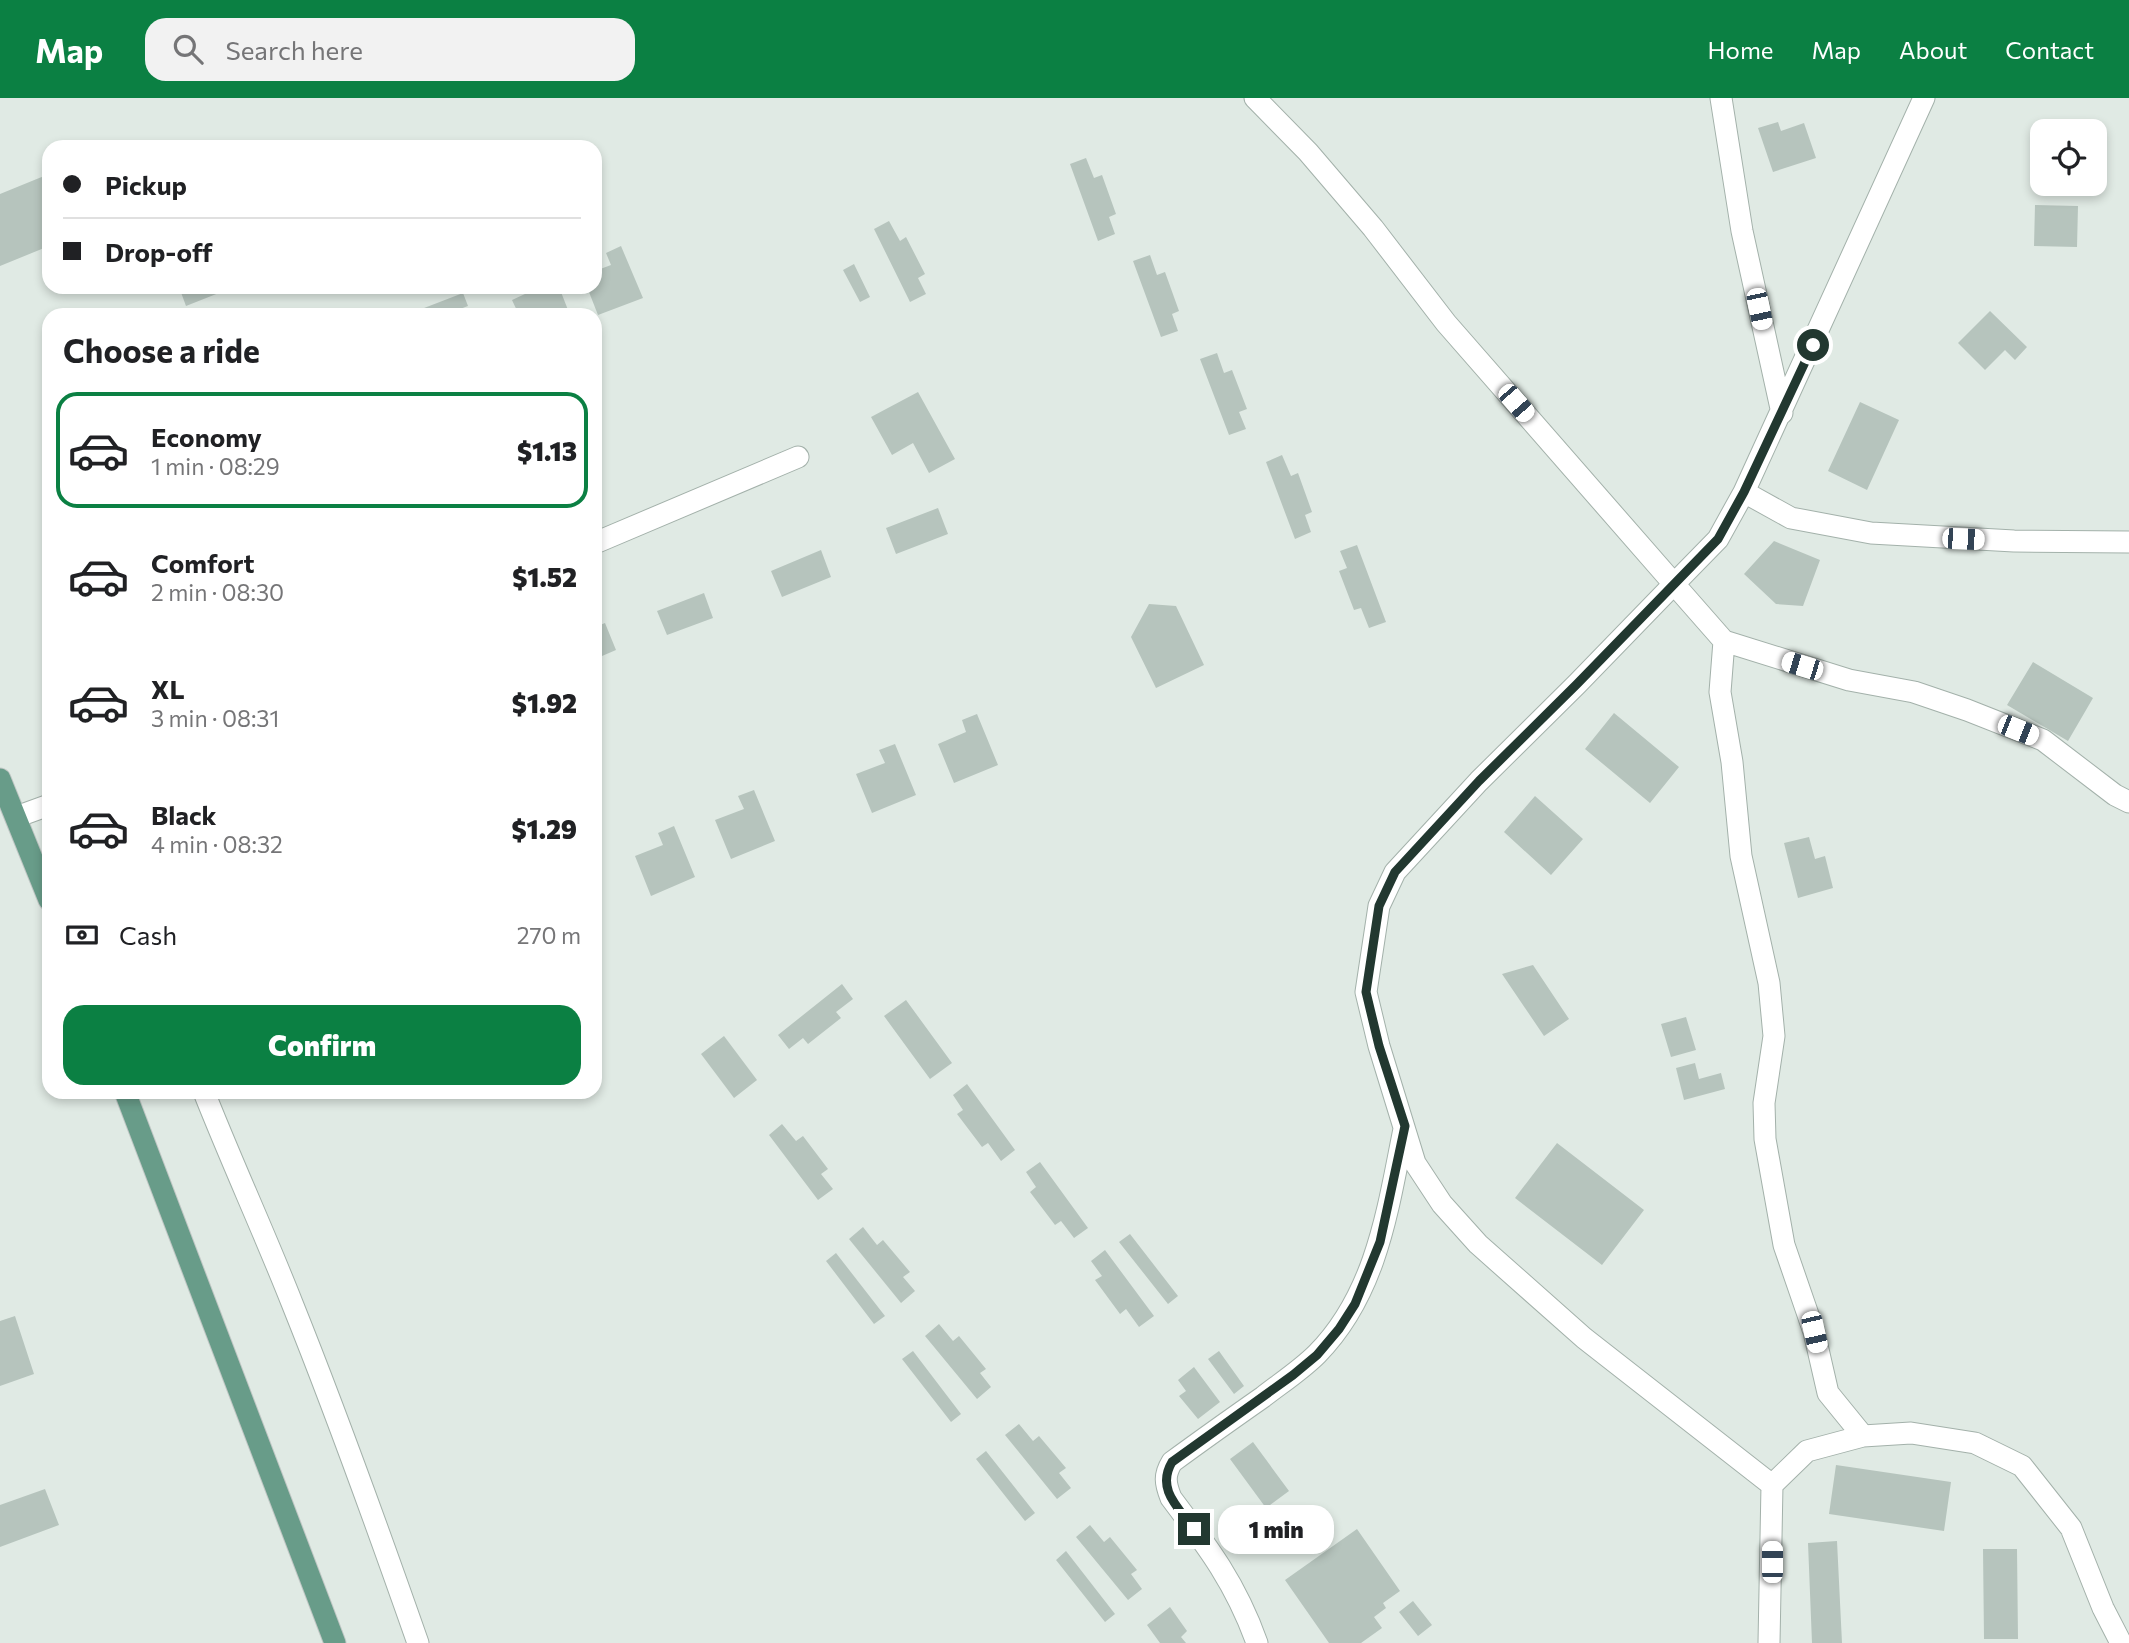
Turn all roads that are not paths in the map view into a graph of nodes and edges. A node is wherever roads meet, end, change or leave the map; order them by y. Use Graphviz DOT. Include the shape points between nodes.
graph roads {
  1 [pos="1255,98"];
  2 [pos="1721,98"];
  3 [pos="1924,98"];
  4 [pos="1782,414"];
  5 [pos="798,457"];
  6 [pos="1744,492"];
  7 [pos="602,540"];
  8 [pos="2129,542"];
  9 [pos="1674,584"];
  10 [pos="1724,642"];
  11 [pos="0,779"];
  12 [pos="2129,802"];
  13 [pos="42,808"];
  14 [pos="16,817"];
  15 [pos="42,882"];
  16 [pos="128,1099"];
  17 [pos="207,1099"];
  18 [pos="1405,1126"];
  19 [pos="1863,1436"];
  20 [pos="1772,1485"];
  21 [pos="335,1643"];
  22 [pos="418,1643"];
  23 [pos="1257,1643"];
  24 [pos="1769,1643"];
  25 [pos="2121,1643"];
  1 -- 9 [label="street" via="1308,152 1446,323"];
  2 -- 4 [label="street" via="1742,231"];
  3 -- 4 [label="street"];
  4 -- 6 [label="street"];
  5 -- 7 [label="street"];
  6 -- 8 [label="street" via="1791,518 1871,533"];
  6 -- 9 [label="street" via="1718,539"];
  9 -- 10 [label="street"];
  9 -- 18 [label="street" via="1395,872 1379,906 1366,992"];
  10 -- 12 [label="street" via="1849,680 1914,692 2043,740"];
  10 -- 19 [label="street" via="1720,692 1741,856 1769,983 1774,1036 1763,1103 1765,1139 1784,1245 1814,1332 1828,1393"];
  11 -- 14 [label="main road"];
  13 -- 14 [label="street"];
  14 -- 15 [label="main road"];
  16 -- 21 [label="main road"];
  17 -- 22 [label="street" via="354,1460"];
  18 -- 20 [label="street" via="1415,1163 1442,1205 1478,1244 1584,1338"];
  18 -- 23 [label="street" via="1380,1242 1355,1304 1339,1329 1293,1375 1172,1462 1166,1473 1171,1497 1228,1576"];
  19 -- 20 [label="street" via="1807,1451"];
  19 -- 25 [label="street" via="1911,1433 1976,1443 2022,1466 2071,1528"];
  20 -- 24 [label="street"];
}
